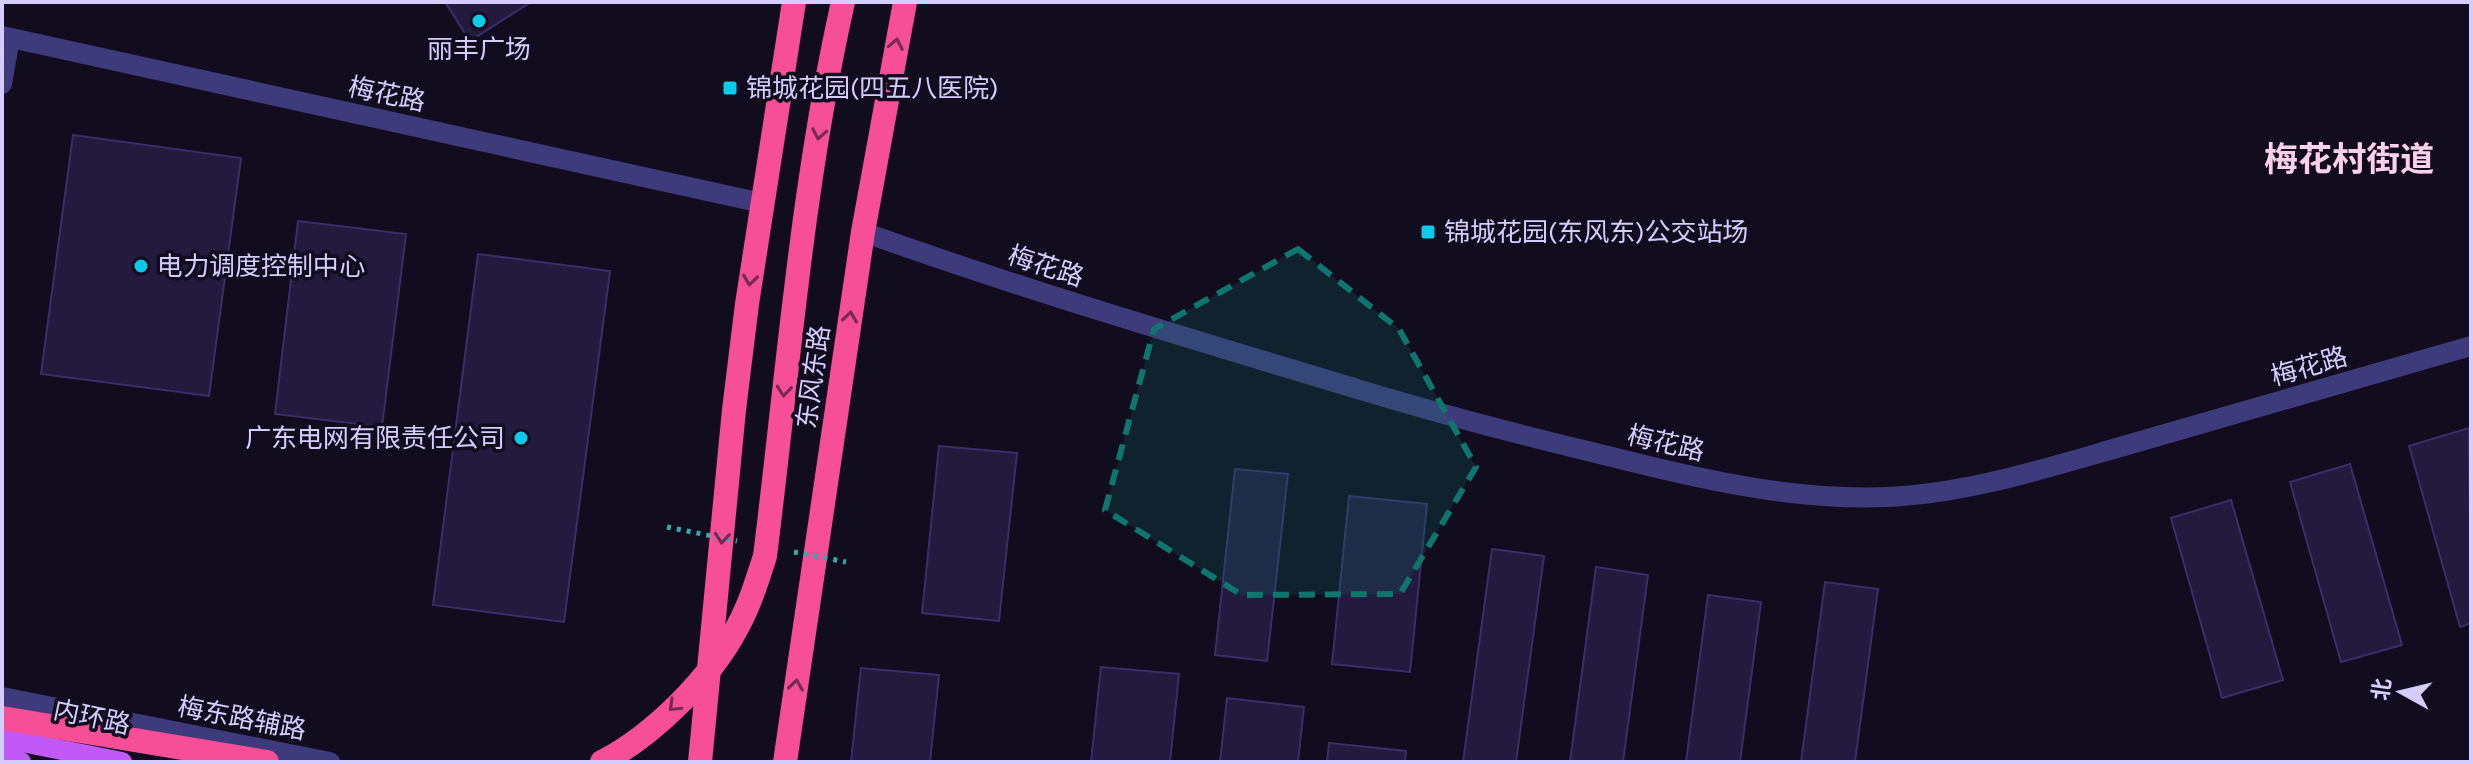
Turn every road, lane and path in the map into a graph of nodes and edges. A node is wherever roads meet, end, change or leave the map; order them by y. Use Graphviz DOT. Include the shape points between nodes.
graph roads {
  1 [pos="794,2"];
  2 [pos="843,2"];
  3 [pos="905,2"];
  4 [pos="6,37"];
  5 [pos="2,84"];
  6 [pos="762,203"];
  7 [pos="863,232"];
  8 [pos="2471,346"];
  9 [pos="2,697"];
  10 [pos="2,718"];
  11 [pos="2,727"];
  12 [pos="2,738"];
  13 [pos="2,758"];
  14 [pos="21,762"];
  15 [pos="122,762"];
  16 [pos="171,762"];
  17 [pos="267,762"];
  18 [pos="330,762"];
  19 [pos="602,762"];
  20 [pos="700,762"];
  21 [pos="785,762"];
  1 -- 6 [label="highway"];
  2 -- 19 [label="highway, one-way, bridge" via="802,237 765,556 754,592 737,629 708,669 648,731"];
  7 -- 3 [label="highway, 东风东路, one-way"];
  4 -- 5 [label="street"];
  4 -- 6 [label="street, 梅花路"];
  6 -- 20 [label="highway, one-way" via="734,410"];
  7 -- 8 [label="street, 梅花路" via="1147,326 1464,420 1706,479 1837,496 1888,497 1982,483"];
  21 -- 7 [label="highway, 东风东路, one-way"];
  9 -- 18 [label="street, 梅东路辅路"];
  10 -- 17 [label="highway"];
  11 -- 16 [label="highway, 内环路"];
  12 -- 15 [label="main road"];
  13 -- 14 [label="main road"];
}
